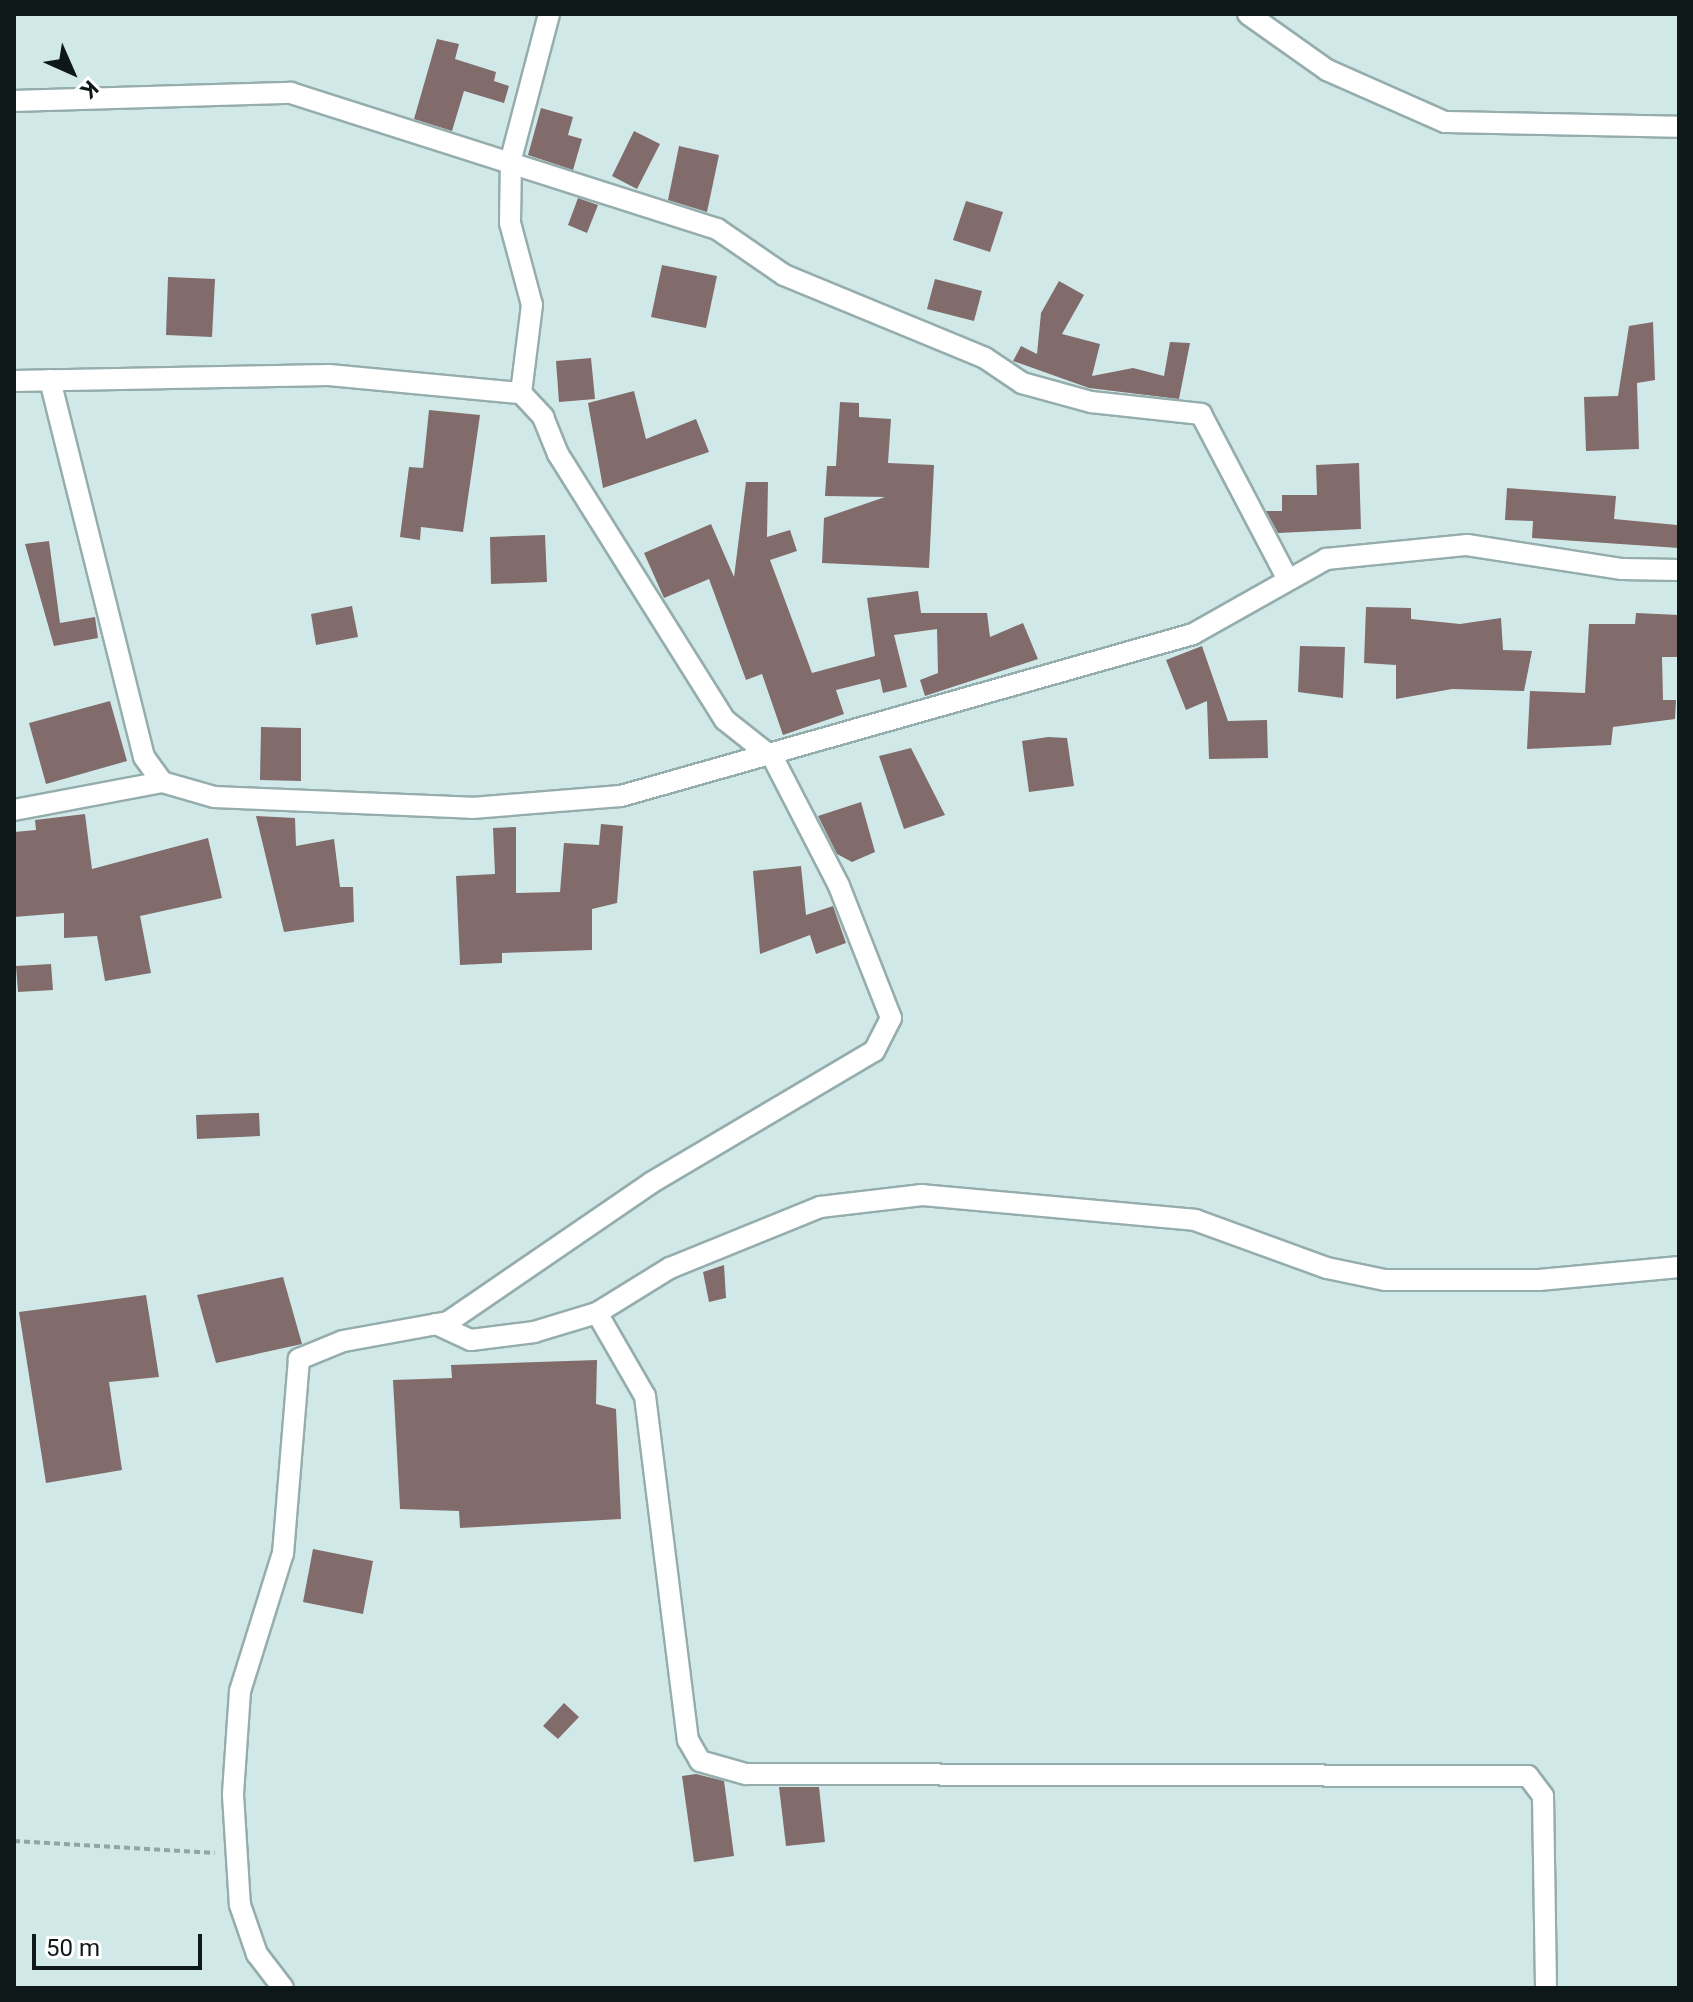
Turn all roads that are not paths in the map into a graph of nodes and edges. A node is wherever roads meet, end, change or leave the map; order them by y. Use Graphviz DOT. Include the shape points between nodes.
graph roads {
  1 [pos="549,14"];
  2 [pos="1248,14"];
  3 [pos="14,101"];
  4 [pos="1679,127"];
  5 [pos="511,159"];
  6 [pos="50,380"];
  7 [pos="14,381"];
  8 [pos="521,393"];
  9 [pos="1679,570"];
  10 [pos="1287,578"];
  11 [pos="773,758"];
  12 [pos="162,782"];
  13 [pos="14,810"];
  14 [pos="1679,1267"];
  15 [pos="597,1313"];
  16 [pos="436,1324"];
  17 [pos="283,1988"];
  18 [pos="1546,1988"];
  1 -- 5 [label="street"];
  2 -- 4 [label="street" via="1327,70 1445,122"];
  3 -- 5 [label="street" via="291,93"];
  5 -- 8 [label="street" via="510,223 532,305"];
  5 -- 10 [label="street" via="717,229 784,275 985,358 1022,383 1091,402 1201,414"];
  6 -- 7 [label="street"];
  6 -- 8 [label="street" via="329,375"];
  6 -- 12 [label="street" via="144,757"];
  8 -- 11 [label="street" via="543,417 566,467 725,720"];
  9 -- 10 [label="street" via="1622,569 1467,545 1378,549 1326,559"];
  10 -- 11 [label="street" via="1193,634"];
  11 -- 12 [label="street" via="621,796 472,808 214,797"];
  11 -- 16 [label="street" via="887,998 887,1035 874,1051 772,1107"];
  12 -- 13 [label="street"];
  14 -- 15 [label="street" via="1539,1280 1385,1280 1327,1268 1195,1220 922,1195 820,1207 670,1268"];
  15 -- 16 [label="street" via="471,1340"];
  15 -- 18 [label="street" via="645,1396 688,1740 700,1761 746,1774 1528,1776 1543,1796"];
  16 -- 17 [label="street" via="343,1341 299,1359 283,1553 240,1691 233,1853 257,1954"];
}
